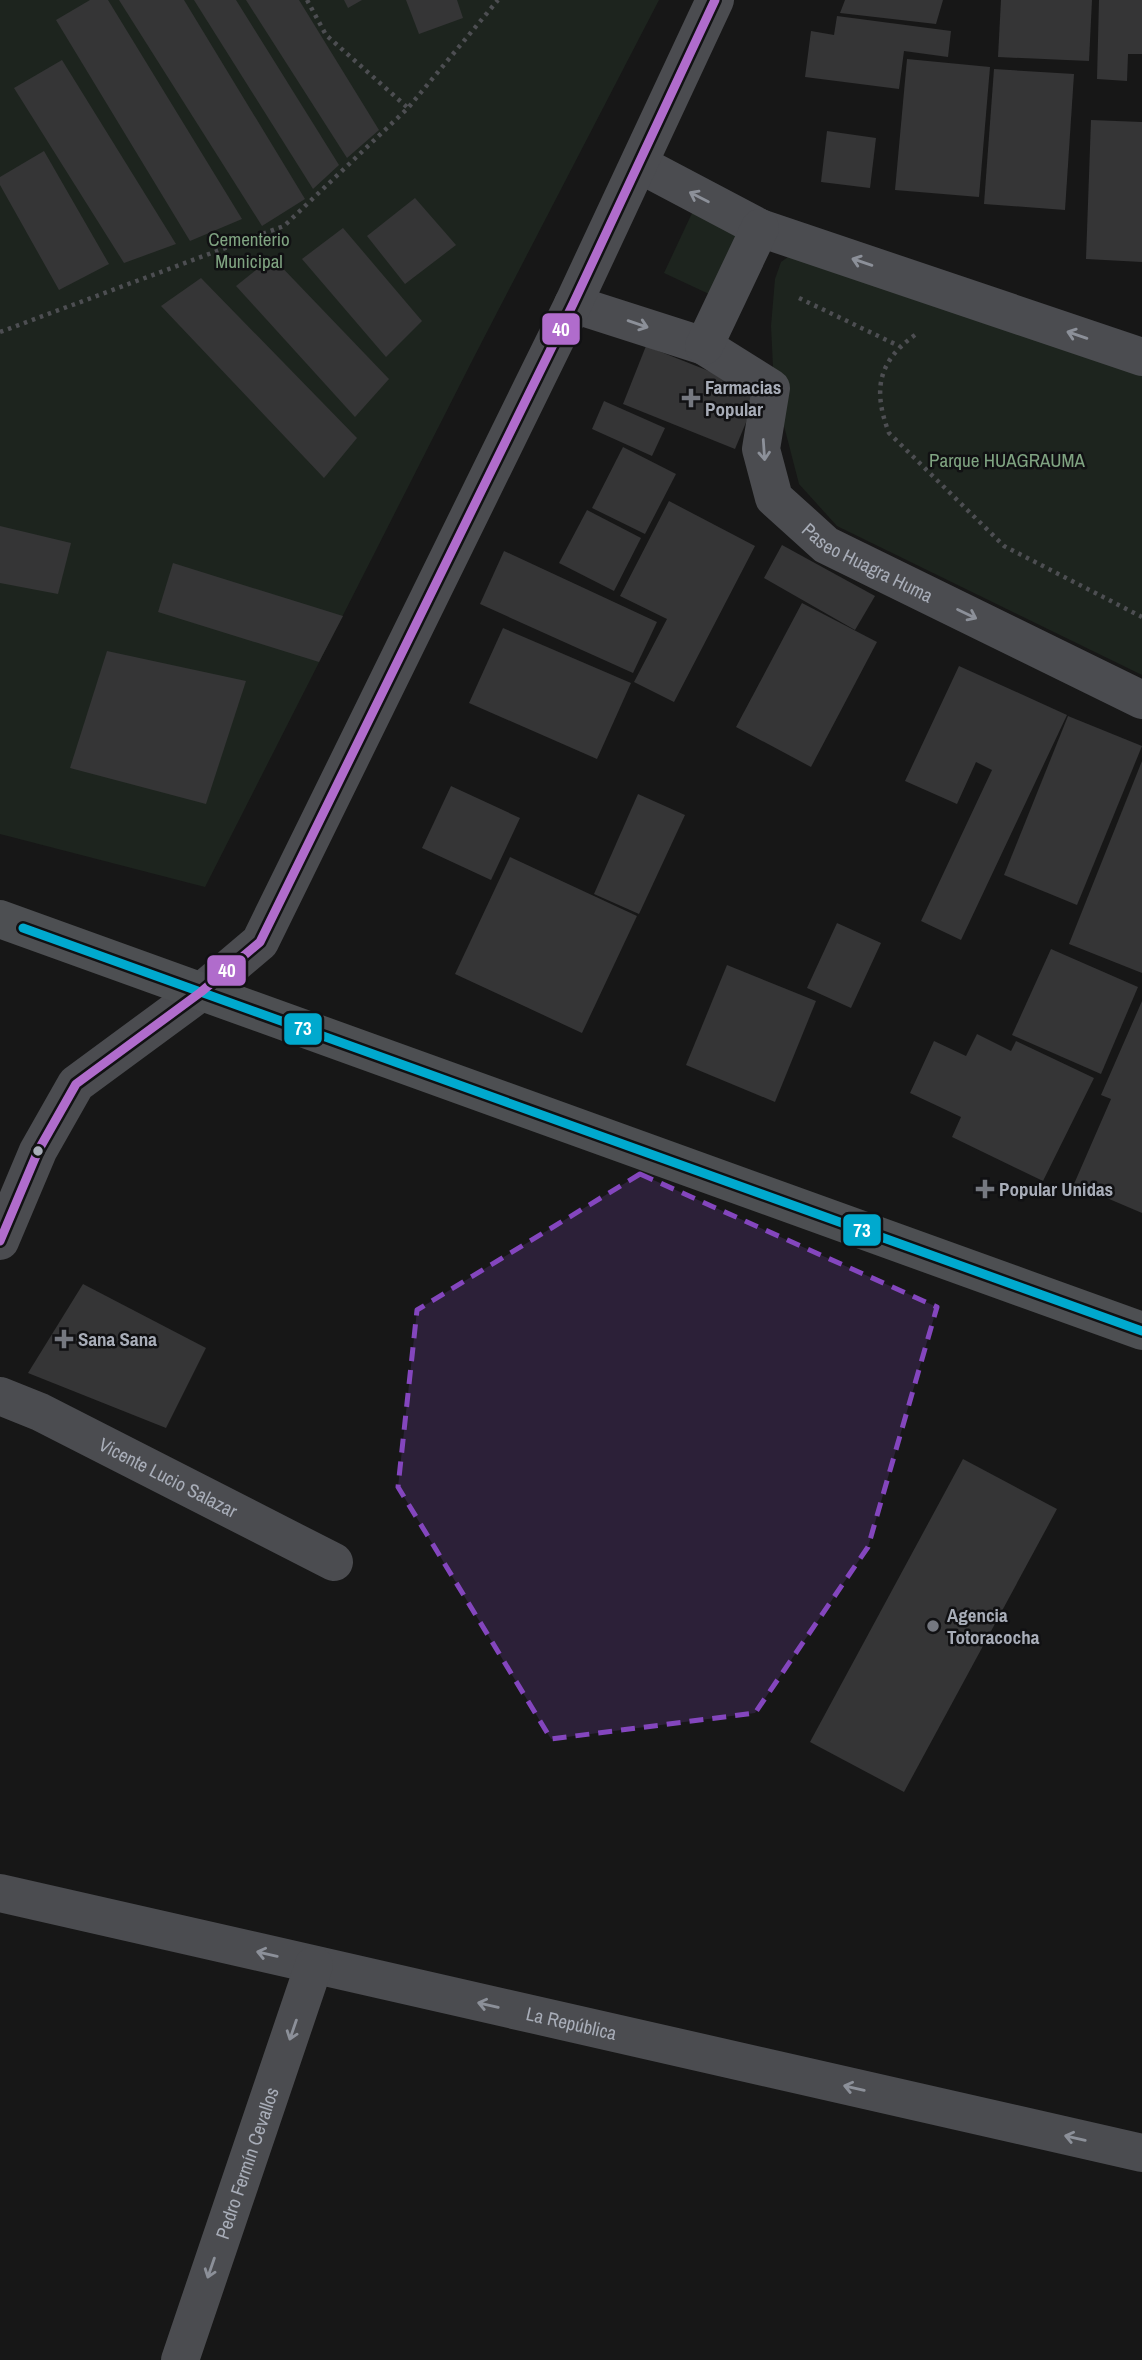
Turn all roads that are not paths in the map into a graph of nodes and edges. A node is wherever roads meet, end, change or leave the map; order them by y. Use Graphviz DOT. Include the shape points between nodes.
graph roads {
  1 [pos="715,0"];
  2 [pos="639,164"];
  3 [pos="760,228"];
  4 [pos="573,304"];
  5 [pos="704,346"];
  6 [pos="1142,357"];
  7 [pos="1142,700"];
  8 [pos="0,919"];
  9 [pos="201,992"];
  10 [pos="0,1241"];
  11 [pos="1142,1331"];
  12 [pos="0,1396"];
  13 [pos="334,1562"];
  14 [pos="0,1893"];
  15 [pos="314,1965"];
  16 [pos="1142,2153"];
  17 [pos="180,2360"];
  1 -- 2 [label="street"];
  3 -- 2 [label="street, one-way"];
  2 -- 4 [label="street"];
  3 -- 5 [label="street"];
  6 -- 3 [label="street, one-way"];
  4 -- 5 [label="street, Paseo Huagra Huma, one-way"];
  4 -- 9 [label="street" via="260,942"];
  5 -- 7 [label="street, Paseo Huagra Huma, one-way" via="771,388 761,449 774,498 826,545"];
  8 -- 9 [label="main road"];
  9 -- 10 [label="street" via="76,1084 38,1151"];
  9 -- 11 [label="main road"];
  12 -- 13 [label="street, Vicente Lucio Salazar"];
  15 -- 14 [label="street, La República, one-way"];
  16 -- 15 [label="street, La República, one-way"];
  15 -- 17 [label="street, Pedro Fermín Cevallos, one-way"];
}
